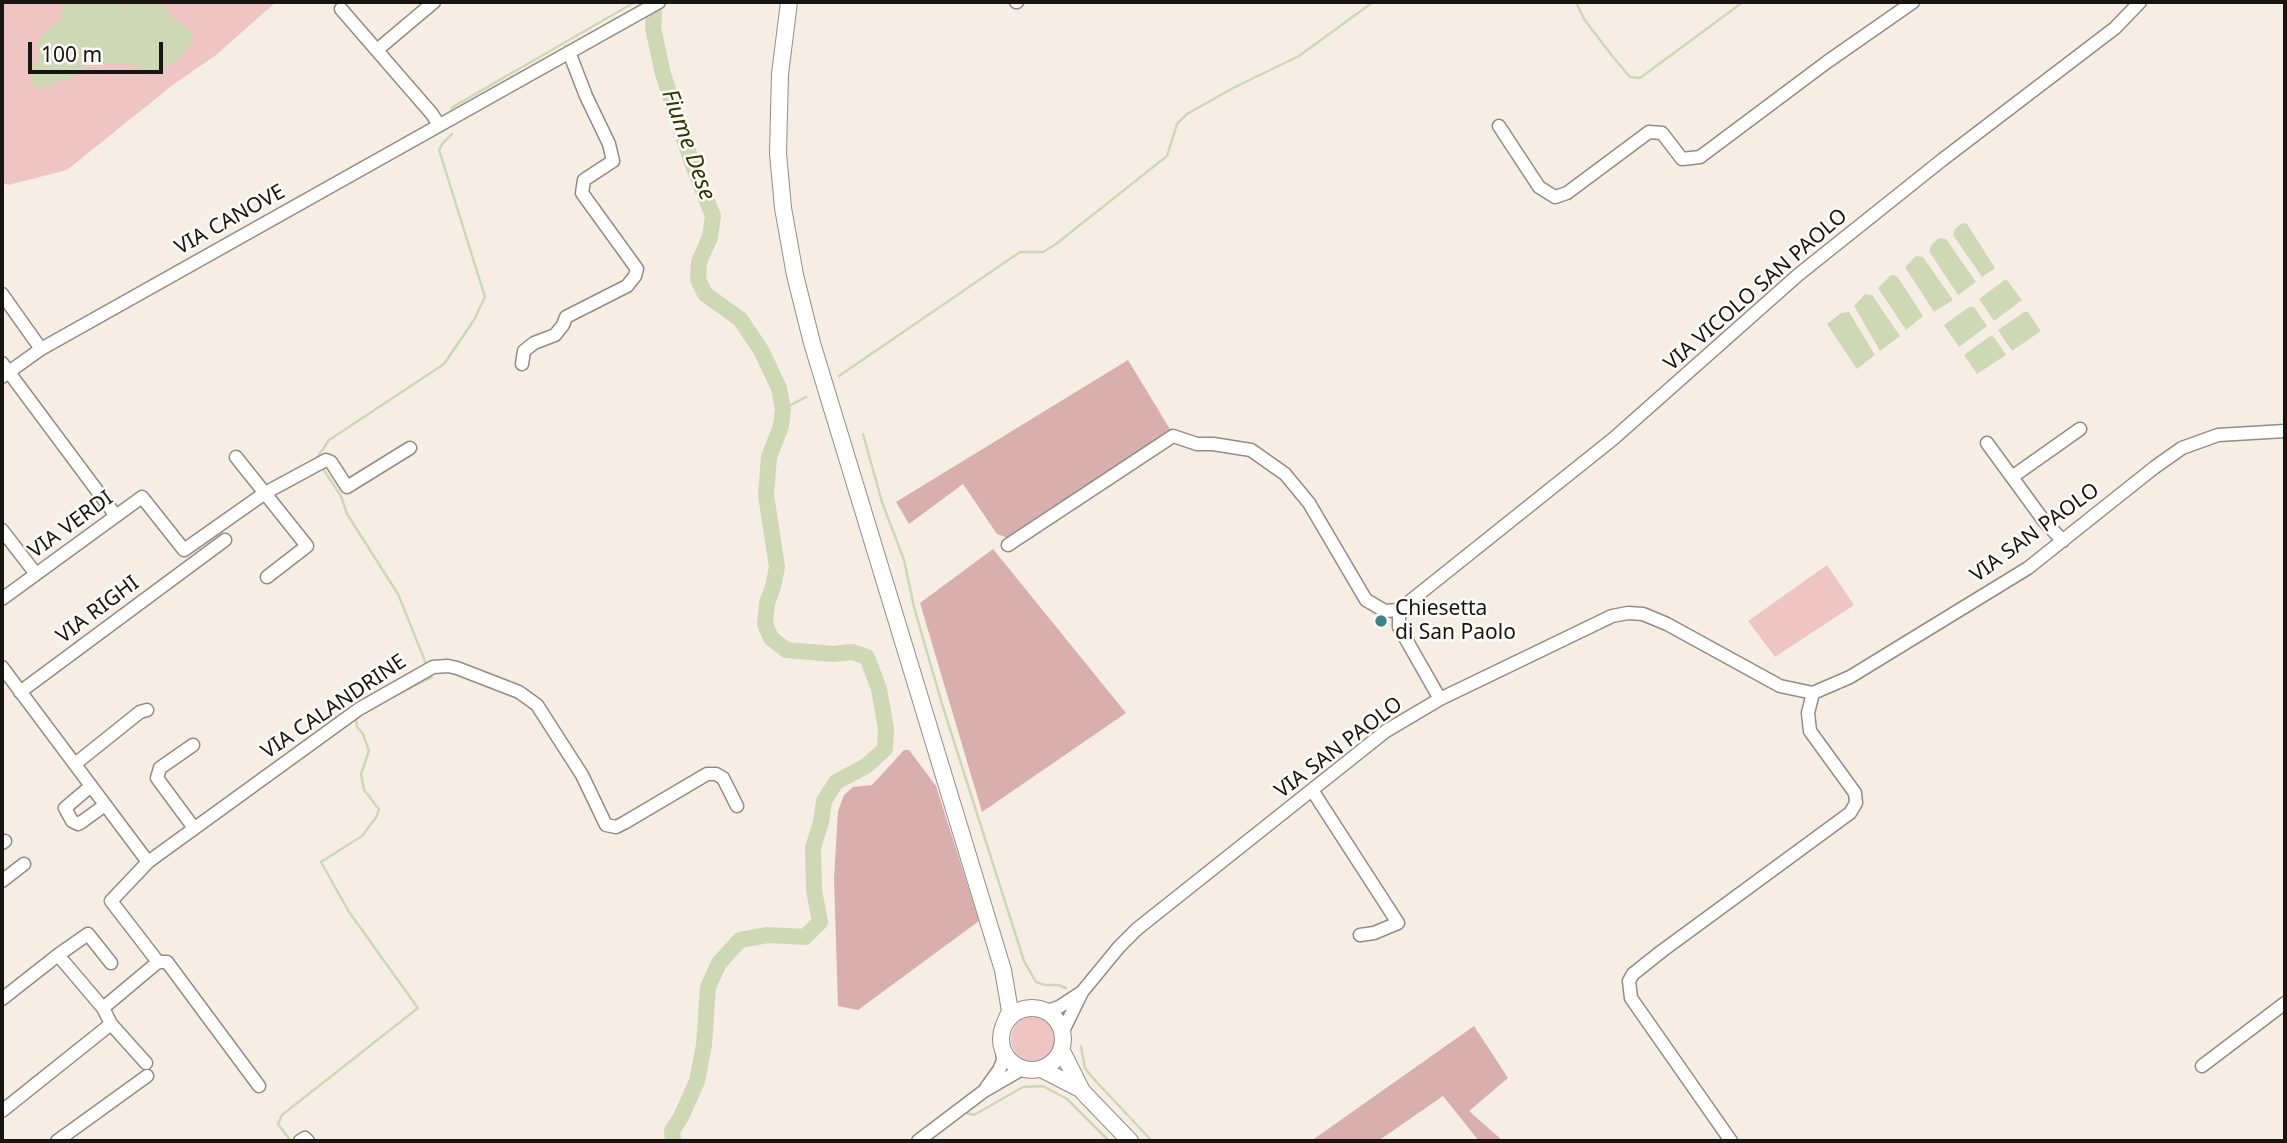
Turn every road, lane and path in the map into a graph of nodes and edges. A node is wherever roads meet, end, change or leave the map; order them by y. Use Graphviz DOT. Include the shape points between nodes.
graph roads {
  1 [pos="434,2"];
  2 [pos="659,2"];
  3 [pos="1913,2"];
  4 [pos="2140,2"];
  5 [pos="788,5"];
  6 [pos="341,9"];
  7 [pos="377,50"];
  8 [pos="569,52"];
  9 [pos="439,125"];
  10 [pos="1499,126"];
  11 [pos="2,294"];
  12 [pos="41,349"];
  13 [pos="523,364"];
  14 [pos="4,370"];
  15 [pos="2080,429"];
  16 [pos="2285,431"];
  17 [pos="1987,443"];
  18 [pos="410,448"];
  19 [pos="236,457"];
  20 [pos="2012,478"];
  21 [pos="265,493"];
  22 [pos="116,516"];
  23 [pos="2,530"];
  24 [pos="225,540"];
  25 [pos="2063,541"];
  26 [pos="1008,545"];
  27 [pos="184,550"];
  28 [pos="194,563"];
  29 [pos="36,575"];
  30 [pos="267,577"];
  31 [pos="2,599"];
  32 [pos="1399,610"];
  33 [pos="2,667"];
  34 [pos="20,692"];
  35 [pos="1813,693"];
  36 [pos="1440,699"];
  37 [pos="147,710"];
  38 [pos="193,745"];
  39 [pos="75,764"];
  40 [pos="91,786"];
  41 [pos="1312,790"];
  42 [pos="105,805"];
  43 [pos="737,806"];
  44 [pos="194,828"];
  45 [pos="148,862"];
  46 [pos="24,864"];
  47 [pos="2,881"];
  48 [pos="1360,935"];
  49 [pos="58,955"];
  50 [pos="158,962"];
  51 [pos="111,963"];
  52 [pos="1003,970"];
  53 [pos="1082,992"];
  54 [pos="2,999"];
  55 [pos="2285,1003"];
  56 [pos="103,1008"];
  57 [pos="1041,1009"];
  58 [pos="111,1024"];
  59 [pos="1004,1025"];
  60 [pos="1063,1031"];
  61 [pos="1002,1049"];
  62 [pos="1062,1051"];
  63 [pos="2202,1066"];
  64 [pos="1022,1069"];
  65 [pos="1041,1069"];
  66 [pos="259,1086"];
  67 [pos="984,1091"];
  68 [pos="1082,1091"];
  69 [pos="2,1111"];
  70 [pos="57,1141"];
  71 [pos="300,1141"];
  72 [pos="308,1141"];
  73 [pos="918,1141"];
  74 [pos="1130,1141"];
  75 [pos="1731,1141"];
  1 -- 7 [label="street"];
  2 -- 8 [label="street, VIA CANOVE"];
  3 -- 10 [label="street" via="1700,157 1682,159 1662,133 1649,132 1567,193 1555,197 1539,187"];
  4 -- 32 [label="street, VIA VICOLO SAN PAOLO" via="2115,28 1798,275 1613,439"];
  5 -- 52 [label="main road" via="778,153 794,275"];
  6 -- 7 [label="street"];
  7 -- 9 [label="street"];
  8 -- 9 [label="street, VIA CANOVE"];
  8 -- 13 [label="street" via="613,161 584,180 582,193 637,269 627,286 566,317 555,335 524,351"];
  9 -- 12 [label="street, VIA CANOVE"];
  11 -- 12 [label="street"];
  12 -- 14 [label="street, VIA CANOVE"];
  14 -- 22 [label="street"];
  15 -- 20 [label="street"];
  16 -- 25 [label="street, VIA SAN PAOLO" via="2218,435 2182,448"];
  17 -- 20 [label="street"];
  18 -- 21 [label="street" via="347,487 327,460"];
  19 -- 21 [label="street"];
  20 -- 25 [label="street"];
  21 -- 27 [label="street"];
  21 -- 30 [label="street" via="307,546"];
  22 -- 27 [label="street, VIA VERDI" via="142,496"];
  22 -- 29 [label="street, VIA VERDI"];
  23 -- 29 [label="street"];
  24 -- 28 [label="street, VIA RIGHI"];
  25 -- 35 [label="street, VIA SAN PAOLO" via="2028,568 1850,677"];
  26 -- 32 [label="street" via="1173,436 1197,444 1251,450 1285,474 1308,503 1366,600 1385,611"];
  27 -- 28 [label="street, VIA VERDI"];
  28 -- 34 [label="street, VIA RIGHI"];
  29 -- 31 [label="street, VIA VERDI"];
  32 -- 36 [label="street" via="1399,627"];
  33 -- 34 [label="street"];
  34 -- 39 [label="street"];
  35 -- 36 [label="street, VIA SAN PAOLO" via="1780,685 1667,624 1628,613 1612,616"];
  35 -- 75 [label="street" via="1810,731 1855,793 1850,813 1662,951 1629,981 1631,998"];
  36 -- 41 [label="street, VIA SAN PAOLO" via="1386,731"];
  37 -- 39 [label="street"];
  38 -- 44 [label="street" via="160,768 157,778"];
  39 -- 40 [label="street"];
  40 -- 42 [label="street"];
  40 -- 42 [label="street" via="65,808 72,821 78,824"];
  41 -- 48 [label="street" via="1398,923"];
  41 -- 53 [label="street, VIA SAN PAOLO" via="1137,929"];
  42 -- 45 [label="street"];
  43 -- 44 [label="street, VIA CALANDRINE" via="723,778 707,774 624,823 606,825 582,775 537,705 519,692 448,666 428,669 359,709"];
  44 -- 45 [label="street, VIA CALANDRINE"];
  45 -- 50 [label="street, VIA CALANDRINE" via="111,901"];
  46 -- 47 [label="street"];
  49 -- 51 [label="street" via="88,934"];
  49 -- 54 [label="street"];
  49 -- 56 [label="street"];
  50 -- 56 [label="street"];
  50 -- 66 [label="street, VIA CALANDRINE" via="167,962"];
  52 -- 57 [label="main road"];
  52 -- 59 [label="main road" via="1010,1010"];
  53 -- 57 [label="street, VIA SAN PAOLO" via="1059,1007"];
  53 -- 60 [label="street, VIA SAN PAOLO"];
  55 -- 63 [label="street"];
  56 -- 58 [label="street"];
  57 -- 59 [label="main road" via="1017,1011"];
  57 -- 60 [label="main road"];
  58 -- 69 [label="street"];
  58 -- 70 [label="street" via="146,1070"];
  59 -- 61 [label="main road"];
  60 -- 62 [label="main road"];
  61 -- 64 [label="main road"];
  61 -- 67 [label="street" via="1003,1061"];
  62 -- 65 [label="main road"];
  62 -- 68 [label="main road"];
  64 -- 65 [label="main road"];
  64 -- 67 [label="street"];
  65 -- 68 [label="main road"];
  67 -- 73 [label="street"];
  68 -- 74 [label="main road"];
  71 -- 72 [label="street"];
}
